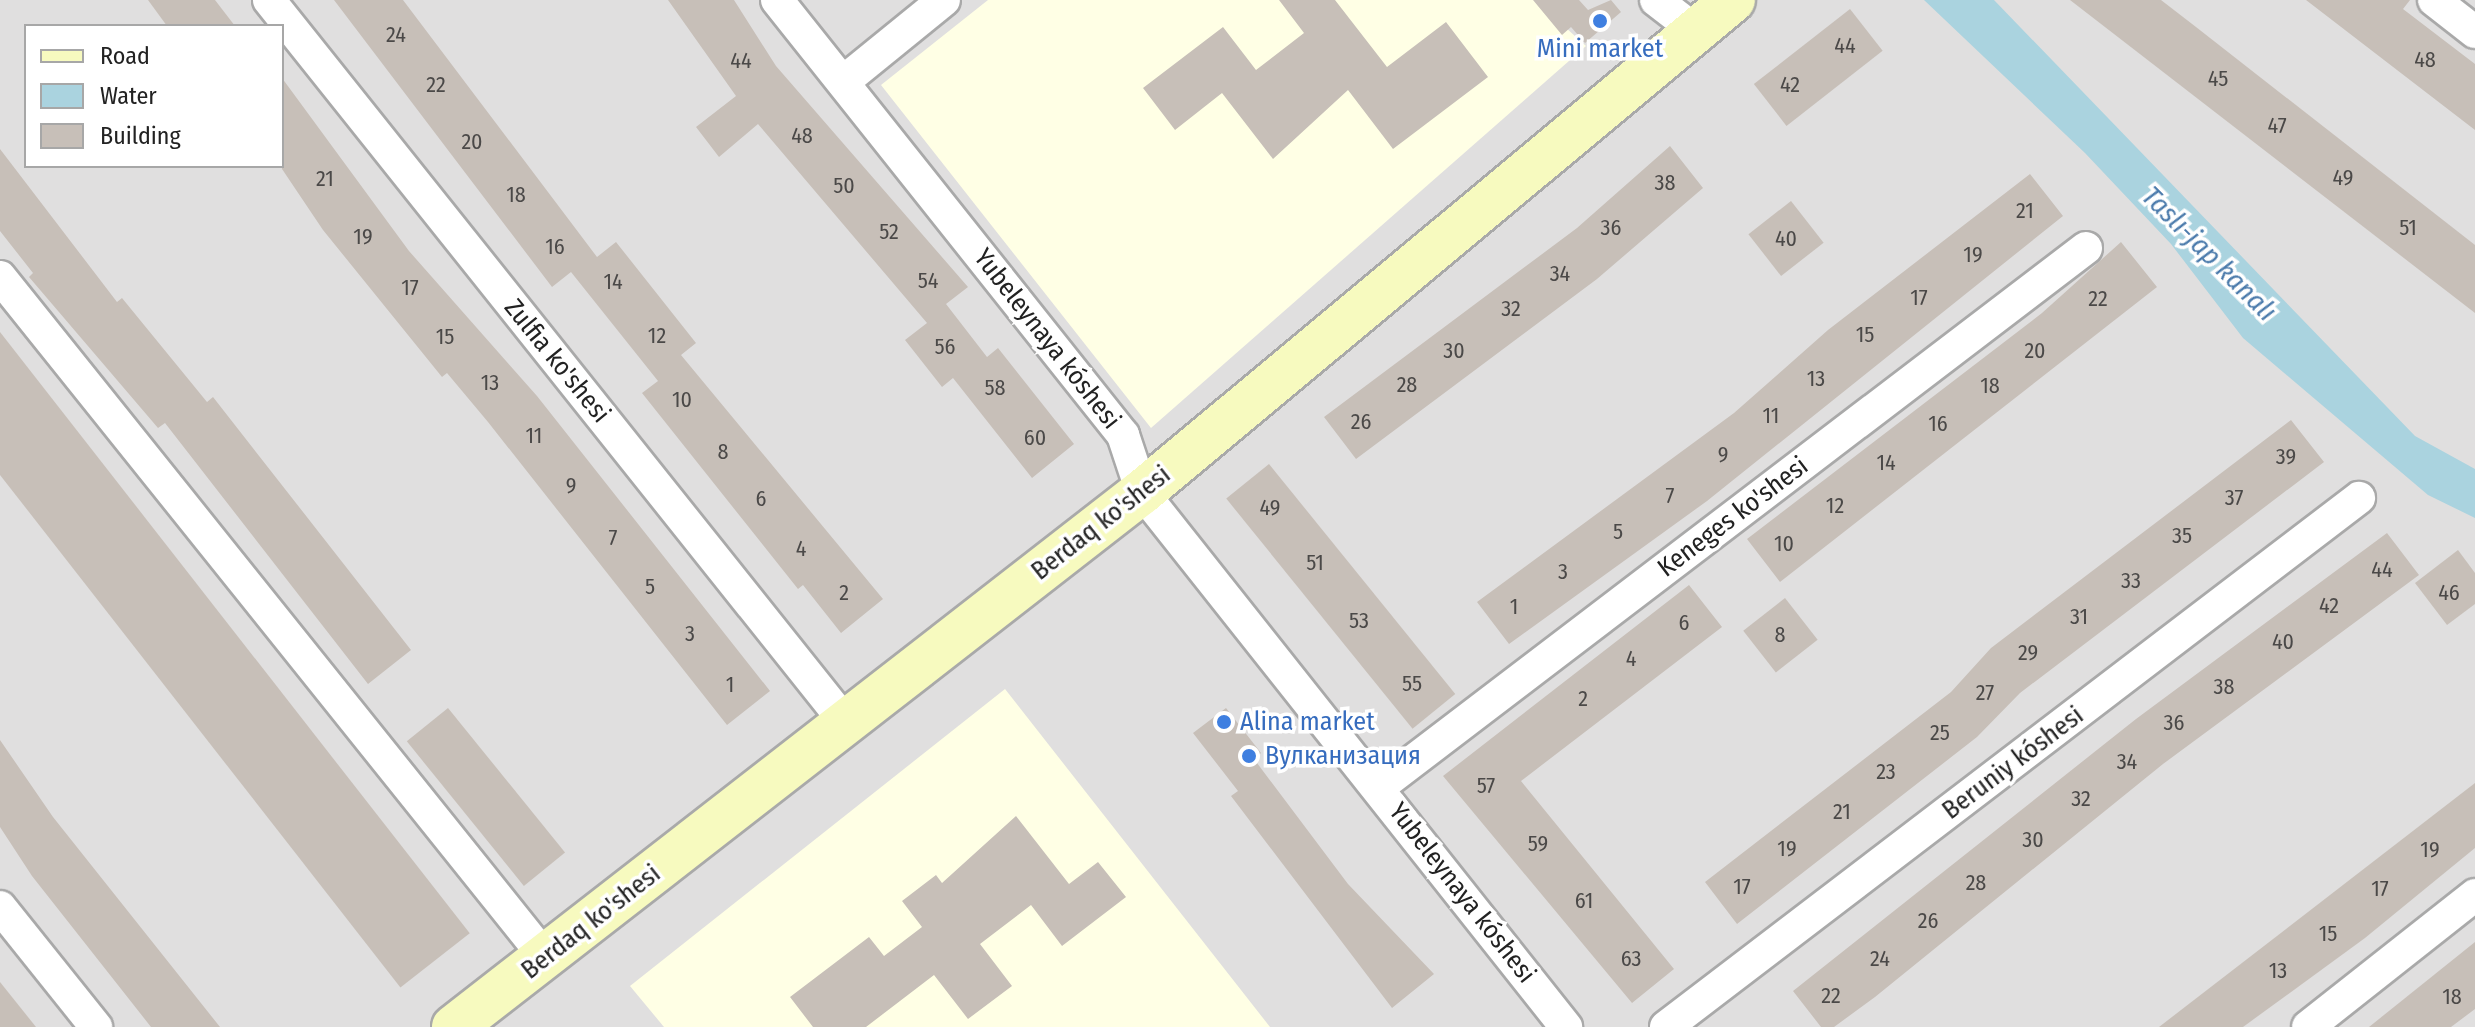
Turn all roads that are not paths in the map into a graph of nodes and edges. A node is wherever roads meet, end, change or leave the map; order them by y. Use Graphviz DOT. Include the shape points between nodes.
graph roads {
  1 [pos="269,0"];
  2 [pos="777,0"];
  3 [pos="944,0"];
  4 [pos="1656,0"];
  5 [pos="1733,0"];
  6 [pos="2434,0"];
  7 [pos="2475,32"];
  8 [pos="1700,34"];
  9 [pos="843,82"];
  10 [pos="2086,248"];
  11 [pos="0,277"];
  12 [pos="1142,492"];
  13 [pos="2359,498"];
  14 [pos="846,723"];
  15 [pos="1379,787"];
  16 [pos="2475,895"];
  17 [pos="0,907"];
  18 [pos="545,957"];
  19 [pos="96,1027"];
  20 [pos="454,1027"];
  21 [pos="1566,1027"];
  22 [pos="1666,1027"];
  23 [pos="2308,1027"];
  1 -- 14 [label="street, Zulfia ko'shesi"];
  2 -- 9 [label="street, Yubeleynaya kóshesi"];
  3 -- 9 [label="street"];
  4 -- 8 [label="street"];
  5 -- 8 [label="street, Berdaq ko'shesi"];
  6 -- 7 [label="street"];
  8 -- 12 [label="street, Berdaq ko'shesi"];
  9 -- 12 [label="street, Yubeleynaya kóshesi" via="1123,435"];
  10 -- 15 [label="street, Keneges ko'shesi"];
  11 -- 18 [label="street"];
  12 -- 14 [label="street, Berdaq ko'shesi"];
  12 -- 15 [label="street, Yubeleynaya kóshesi"];
  13 -- 22 [label="street, Beruniy kóshesi"];
  14 -- 18 [label="street, Berdaq ko'shesi"];
  15 -- 21 [label="street, Yubeleynaya kóshesi"];
  16 -- 23 [label="street"];
  17 -- 19 [label="street"];
  18 -- 20 [label="street, Berdaq ko'shesi"];
}
